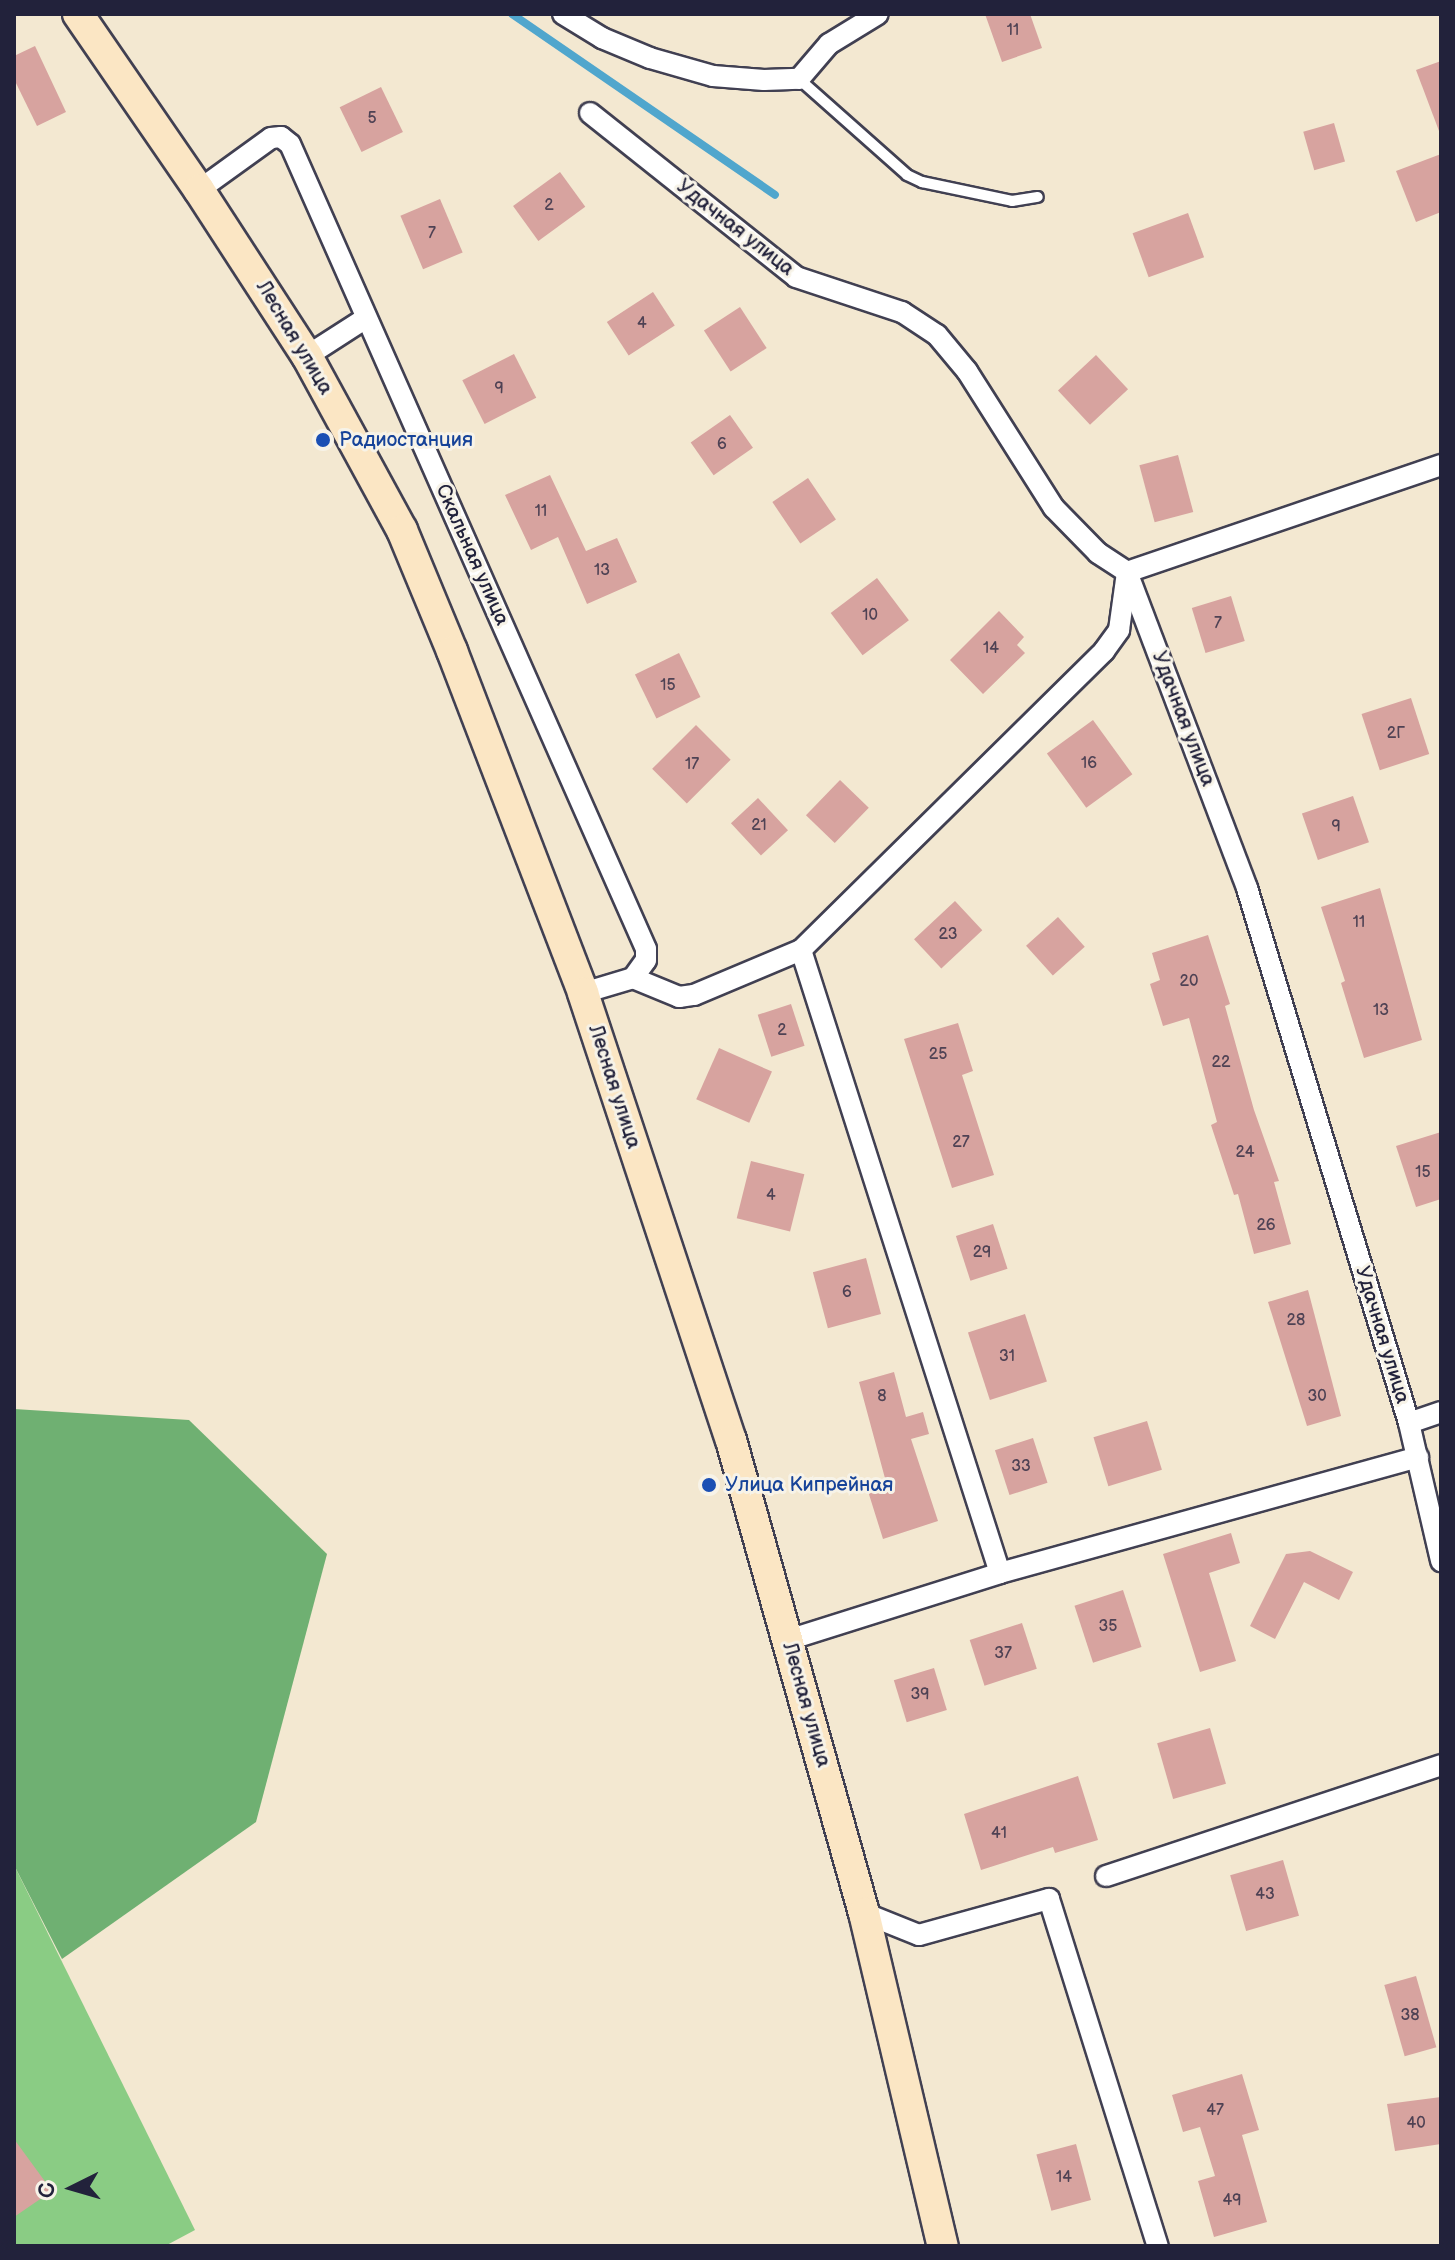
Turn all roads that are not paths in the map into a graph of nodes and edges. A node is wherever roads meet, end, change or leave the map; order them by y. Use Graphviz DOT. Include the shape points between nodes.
graph roads {
  1 [pos="78,14"];
  2 [pos="563,14"];
  3 [pos="878,14"];
  4 [pos="799,79"];
  5 [pos="590,113"];
  6 [pos="199,190"];
  7 [pos="1038,197"];
  8 [pos="366,318"];
  9 [pos="307,356"];
  10 [pos="1441,465"];
  11 [pos="1127,572"];
  12 [pos="801,950"];
  13 [pos="633,978"];
  14 [pos="583,993"];
  15 [pos="1441,1412"];
  16 [pos="1409,1423"];
  17 [pos="1418,1457"];
  18 [pos="1441,1561"];
  19 [pos="1000,1573"];
  20 [pos="788,1640"];
  21 [pos="1441,1765"];
  22 [pos="1106,1876"];
  23 [pos="864,1913"];
  24 [pos="943,2246"];
  25 [pos="1158,2246"];
  1 -- 6 [label="main road, Лесная улица"];
  2 -- 4 [label="street" via="650,58 713,76"];
  3 -- 4 [label="street" via="829,44"];
  4 -- 7 [label="lane" via="914,178 1012,201"];
  5 -- 11 [label="street, Удачная улица" via="796,277 902,312 937,335 967,371 1054,508 1098,553"];
  6 -- 8 [label="street, Скальная улица" via="271,138 281,137 290,144"];
  6 -- 9 [label="main road, Лесная улица"];
  8 -- 9 [label="street"];
  8 -- 13 [label="street, Скальная улица" via="646,949 646,960"];
  9 -- 14 [label="main road, Лесная улица" via="402,530"];
  10 -- 11 [label="street"];
  11 -- 12 [label="street" via="1119,630 1104,651"];
  11 -- 16 [label="street, Удачная улица" via="1247,888"];
  12 -- 13 [label="street" via="694,995 679,997"];
  12 -- 19 [label="street"];
  13 -- 14 [label="street"];
  14 -- 20 [label="main road, Лесная улица" via="731,1440"];
  15 -- 16 [label="street"];
  16 -- 17 [label="street, Удачная улица"];
  17 -- 18 [label="street, Удачная улица"];
  17 -- 19 [label="street"];
  19 -- 20 [label="street"];
  20 -- 23 [label="main road, Лесная улица"];
  21 -- 22 [label="street"];
  23 -- 24 [label="main road, Лесная улица"];
  23 -- 25 [label="street" via="919,1935 1049,1899"];
}
